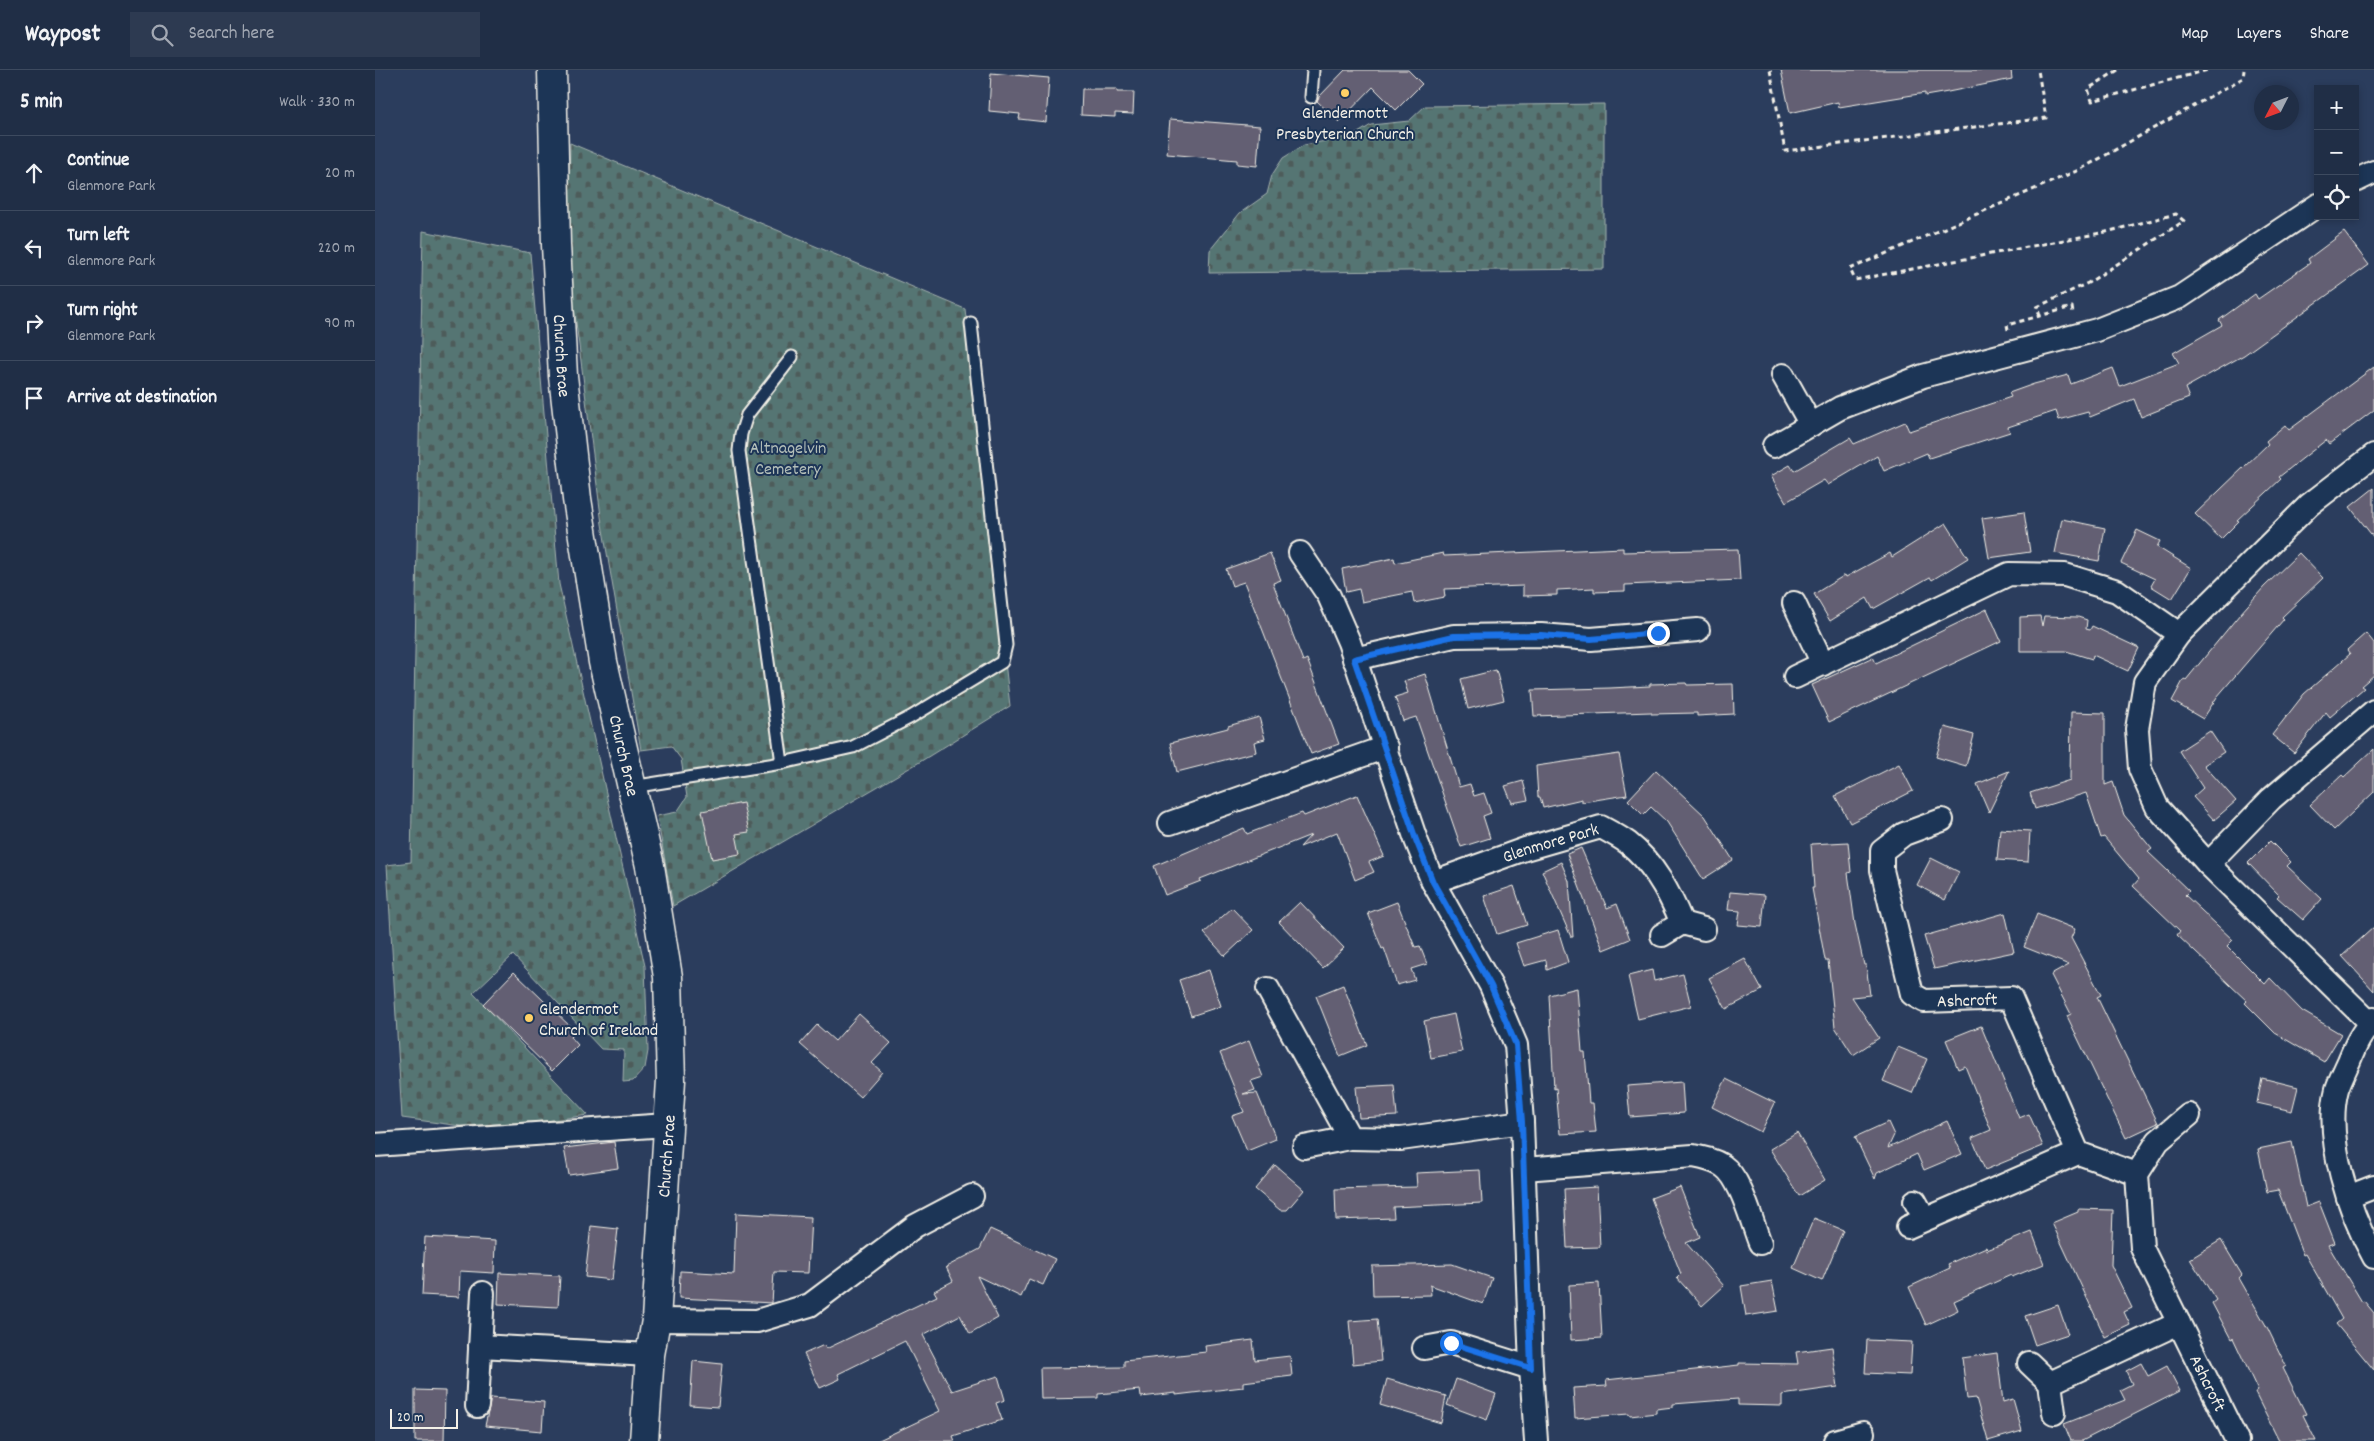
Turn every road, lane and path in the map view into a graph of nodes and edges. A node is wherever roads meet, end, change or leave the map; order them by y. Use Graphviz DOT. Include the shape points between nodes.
graph roads {
  1 [pos="552,70"];
  2 [pos="1313,70"];
  3 [pos="1770,70"];
  4 [pos="2039,70"];
  5 [pos="2118,70"];
  6 [pos="2208,70"];
  7 [pos="2244,70"];
  8 [pos="1311,97"];
  9 [pos="2374,172"];
  10 [pos="2359,179"];
  11 [pos="2314,208"];
  12 [pos="2040,316"];
  13 [pos="971,323"];
  14 [pos="792,356"];
  15 [pos="1783,375"];
  16 [pos="1811,425"];
  17 [pos="1774,446"];
  18 [pos="2374,455"];
  19 [pos="1301,553"];
  20 [pos="1793,603"];
  21 [pos="1697,630"];
  22 [pos="2179,634"];
  23 [pos="1354,659"];
  24 [pos="1823,664"];
  25 [pos="1795,678"];
  26 [pos="2374,712"];
  27 [pos="1386,747"];
  28 [pos="782,763"];
  29 [pos="632,787"];
  30 [pos="1942,820"];
  31 [pos="1170,823"];
  32 [pos="2208,864"];
  33 [pos="1433,882"];
  34 [pos="1682,924"];
  35 [pos="1704,929"];
  36 [pos="1662,935"];
  37 [pos="1268,989"];
  38 [pos="2372,1021"];
  39 [pos="2189,1115"];
  40 [pos="1522,1122"];
  41 [pos="667,1125"];
  42 [pos="1349,1138"];
  43 [pos="375,1144"];
  44 [pos="1304,1147"];
  45 [pos="2078,1153"];
  46 [pos="1524,1169"];
  47 [pos="2137,1174"];
  48 [pos="2374,1187"];
  49 [pos="972,1196"];
  50 [pos="2348,1197"];
  51 [pos="1916,1216"];
  52 [pos="1760,1243"];
  53 [pos="2374,1257"];
  54 [pos="483,1292"];
  55 [pos="656,1320"];
  56 [pos="2179,1323"];
  57 [pos="480,1346"];
  58 [pos="1424,1348"];
  59 [pos="650,1355"];
  60 [pos="2029,1363"];
  61 [pos="1531,1368"];
  62 [pos="2050,1383"];
  63 [pos="477,1406"];
  64 [pos="2054,1413"];
  65 [pos="1863,1433"];
  66 [pos="644,1441"];
  67 [pos="1537,1441"];
  68 [pos="1835,1441"];
  69 [pos="2237,1441"];
  1 -- 29 [label="main road, Church Brae" via="563,376 577,499 603,662"];
  2 -- 8 [label="lane"];
  3 -- 4 [label="path" via="1785,151 2046,118"];
  5 -- 6 [label="path" via="2088,89 2092,101"];
  7 -- 12 [label="path" via="2243,78 2081,169 1850,269 1855,280 2106,232 2176,214 2184,221 2089,283 2037,307"];
  9 -- 10 [label="street"];
  11 -- 16 [label="street" via="2181,297 2157,308 2097,330 1923,376 1840,408"];
  13 -- 28 [label="lane" via="1006,645 1002,662 853,747"];
  14 -- 28 [label="lane" via="747,415 739,451"];
  15 -- 16 [label="street"];
  16 -- 17 [label="street"];
  18 -- 22 [label="street" via="2309,504"];
  19 -- 23 [label="street" via="1329,596"];
  20 -- 24 [label="street"];
  21 -- 23 [label="street" via="1591,639 1541,635 1454,636"];
  22 -- 24 [label="street" via="2117,591 2065,575 2009,574"];
  22 -- 32 [label="street" via="2145,682 2137,729 2141,769 2157,806"];
  23 -- 27 [label="street"];
  24 -- 25 [label="street"];
  26 -- 32 [label="street" via="2271,800"];
  27 -- 31 [label="street"];
  27 -- 33 [label="street"];
  28 -- 29 [label="lane"];
  29 -- 41 [label="main road, Church Brae" via="650,866 668,977 671,1080"];
  30 -- 45 [label="street, Ashcroft" via="1904,834 1882,851 1882,870 1912,994 1924,1001 2011,998"];
  32 -- 38 [label="street"];
  33 -- 34 [label="street, Glenmore Park" via="1525,849 1601,827 1628,842 1647,862 1672,899"];
  33 -- 40 [label="street" via="1491,986 1516,1045"];
  34 -- 35 [label="street"];
  34 -- 36 [label="street"];
  37 -- 42 [label="street"];
  38 -- 50 [label="street" via="2361,1032 2337,1090 2333,1137"];
  39 -- 47 [label="street" via="2158,1141"];
  40 -- 42 [label="street" via="1401,1139"];
  40 -- 46 [label="street"];
  41 -- 43 [label="street"];
  41 -- 55 [label="main road, Church Brae"];
  42 -- 44 [label="street"];
  45 -- 47 [label="street"];
  45 -- 51 [label="street"];
  46 -- 52 [label="street" via="1693,1156 1714,1160 1733,1176"];
  46 -- 61 [label="street"];
  47 -- 56 [label="street, Ashcroft" via="2142,1248"];
  48 -- 50 [label="street"];
  49 -- 55 [label="street" via="915,1226 810,1305 757,1321"];
  50 -- 53 [label="street" via="2361,1235"];
  54 -- 57 [label="street"];
  55 -- 59 [label="main road, Church Brae"];
  56 -- 62 [label="street"];
  56 -- 69 [label="street, Ashcroft"];
  57 -- 59 [label="street"];
  57 -- 63 [label="street"];
  58 -- 61 [label="street" via="1451,1343"];
  59 -- 66 [label="main road, Church Brae"];
  60 -- 62 [label="street"];
  61 -- 67 [label="street"];
  62 -- 64 [label="street"];
  65 -- 68 [label="street"];
}
